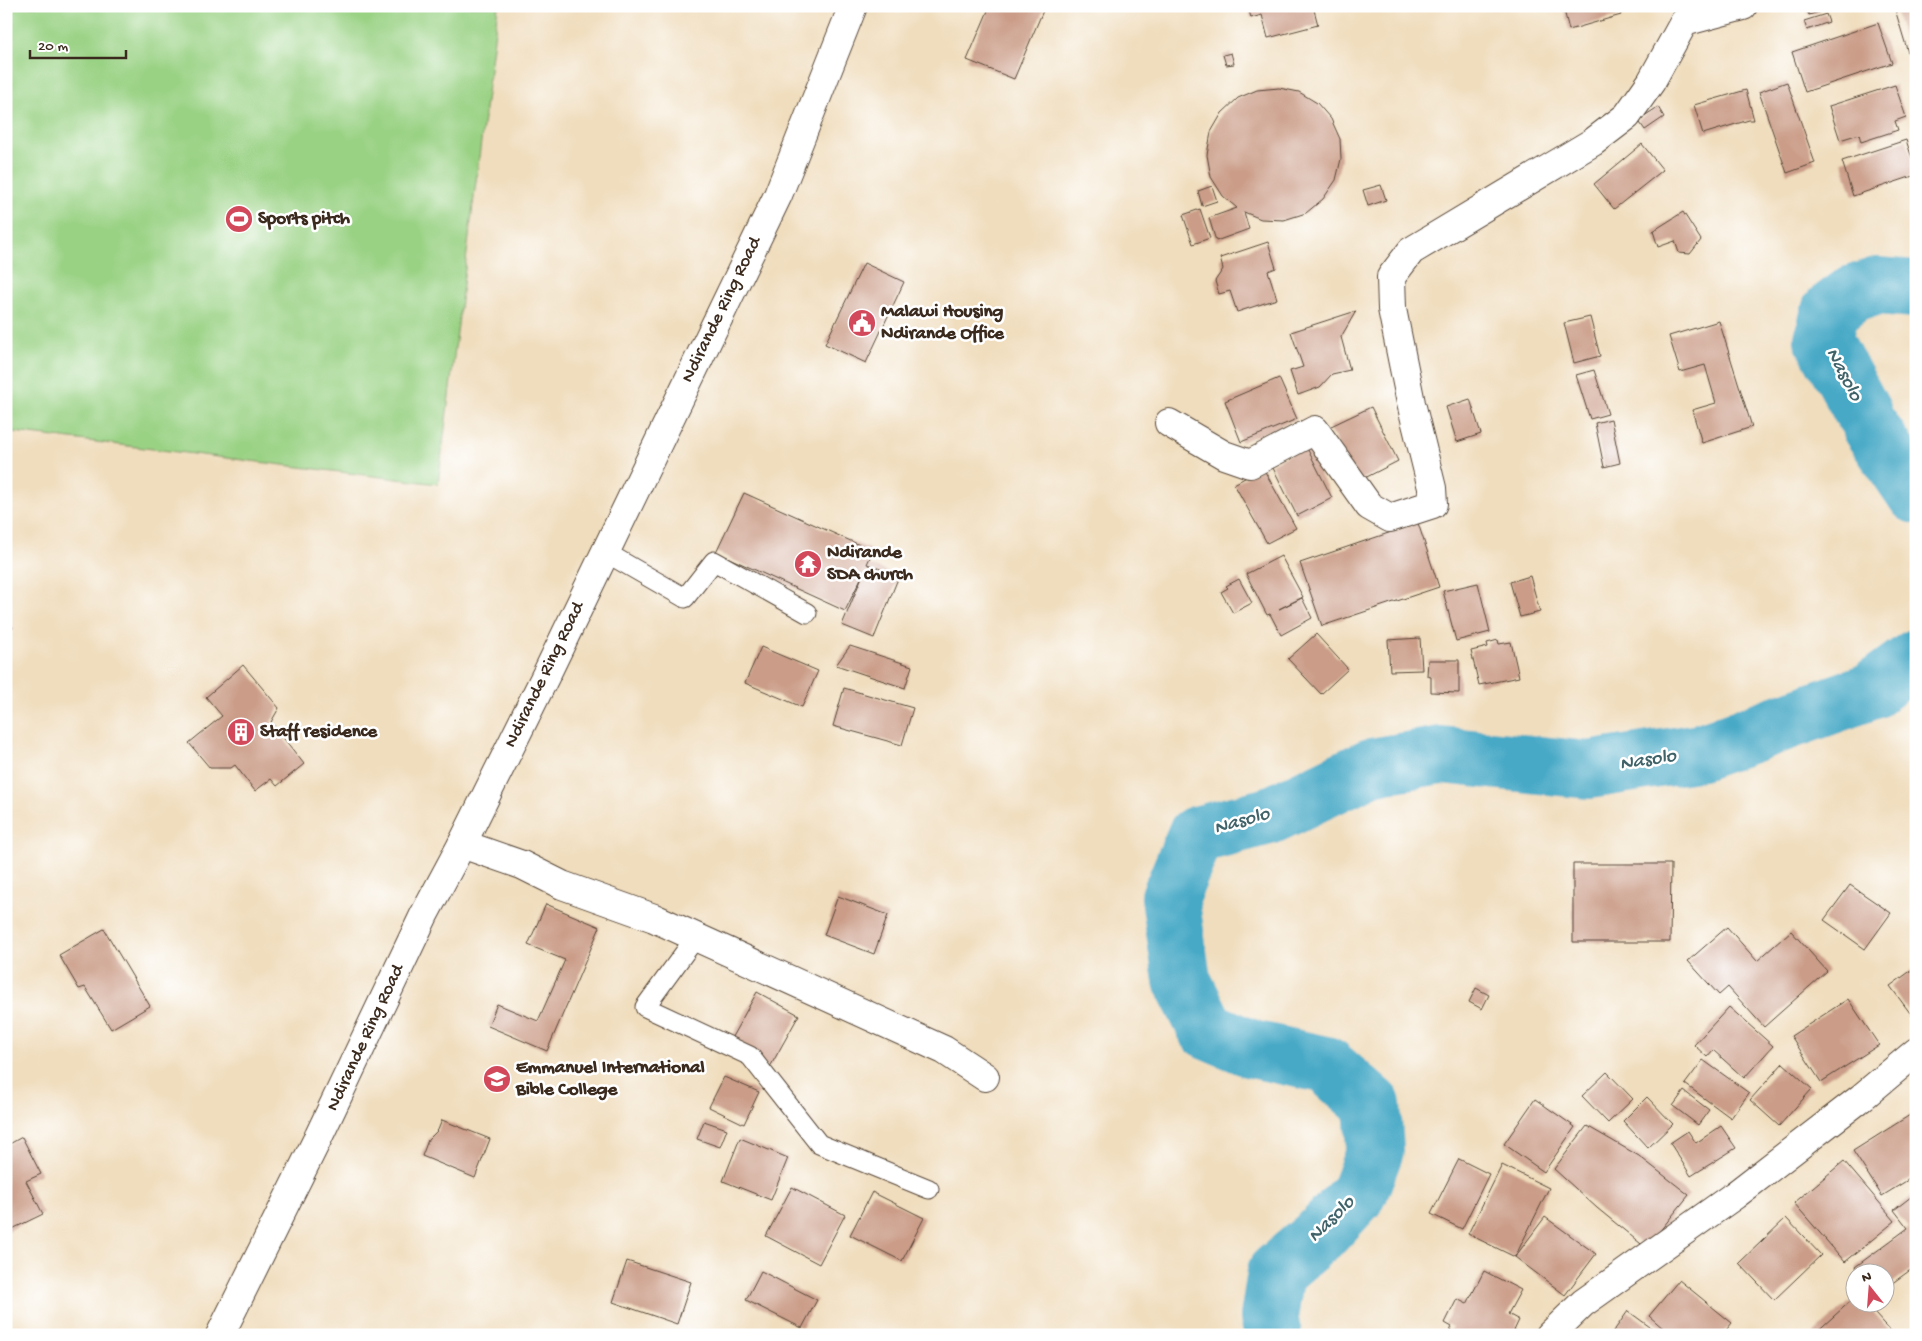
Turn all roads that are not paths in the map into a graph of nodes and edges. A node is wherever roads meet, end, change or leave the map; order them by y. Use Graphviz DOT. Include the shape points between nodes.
graph roads {
  1 [pos="854,6"];
  2 [pos="1743,6"];
  3 [pos="1681,14"];
  4 [pos="1169,423"];
  5 [pos="605,552"];
  6 [pos="807,613"];
  7 [pos="462,844"];
  8 [pos="696,937"];
  9 [pos="1916,1052"];
  10 [pos="985,1077"];
  11 [pos="929,1189"];
  12 [pos="220,1335"];
  13 [pos="1550,1335"];
  1 -- 5 [label="street, Ndirande Ring Road" via="778,195"];
  2 -- 3 [label="street"];
  3 -- 4 [label="street" via="1651,82 1628,116 1593,142 1411,251 1391,277 1392,309 1433,504 1390,518 1369,506 1315,430 1250,464 1224,455"];
  5 -- 6 [label="lane" via="685,598 714,561"];
  5 -- 7 [label="street, Ndirande Ring Road"];
  7 -- 8 [label="street" via="522,865 562,885 654,918"];
  7 -- 12 [label="street, Ndirande Ring Road" via="424,915"];
  8 -- 10 [label="street" via="944,1050"];
  8 -- 11 [label="lane" via="645,1007 750,1056 819,1144"];
  9 -- 13 [label="street" via="1734,1195 1583,1303"];
}
